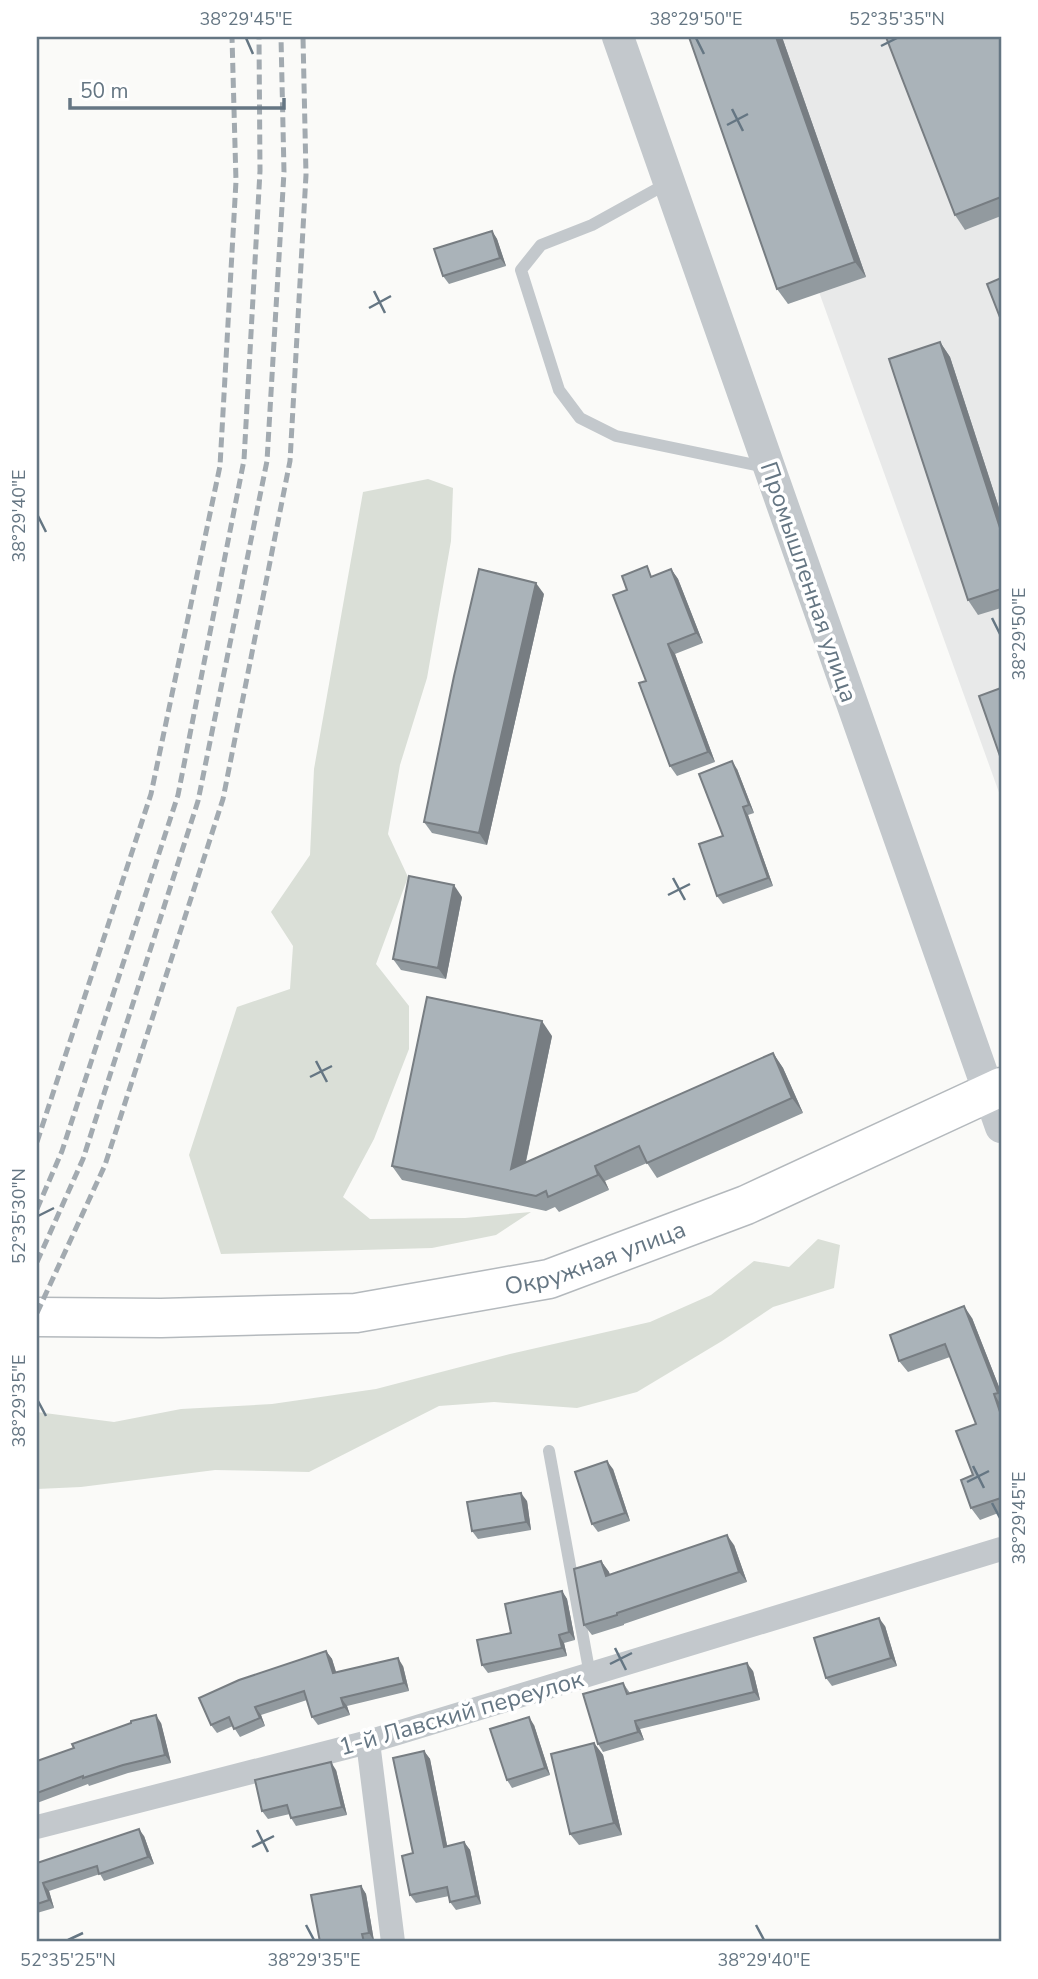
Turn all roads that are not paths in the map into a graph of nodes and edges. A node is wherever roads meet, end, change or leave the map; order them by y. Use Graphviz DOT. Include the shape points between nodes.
graph roads {
  1 [pos="618,37"];
  2 [pos="669,182"];
  3 [pos="769,468"];
  4 [pos="997,1103"];
  5 [pos="37,1317"];
  6 [pos="549,1451"];
  7 [pos="1001,1549"];
  8 [pos="590,1675"];
  9 [pos="368,1742"];
  10 [pos="37,1827"];
  11 [pos="393,1942"];
  1 -- 2 [label="street, Промышленная улица"];
  2 -- 3 [label="street, Промышленная улица"];
  2 -- 3 [label="lane" via="592,225 541,245 521,270 559,390 580,418 617,436"];
  3 -- 4 [label="street, Промышленная улица"];
  4 -- 5 [label="highway, Окружная улица" via="549,1279 356,1313"];
  6 -- 8 [label="lane"];
  7 -- 8 [label="street, 1-й Лавский переулок"];
  8 -- 9 [label="street, 1-й Лавский переулок"];
  9 -- 10 [label="street, 1-й Лавский переулок"];
  9 -- 11 [label="street"];
}
